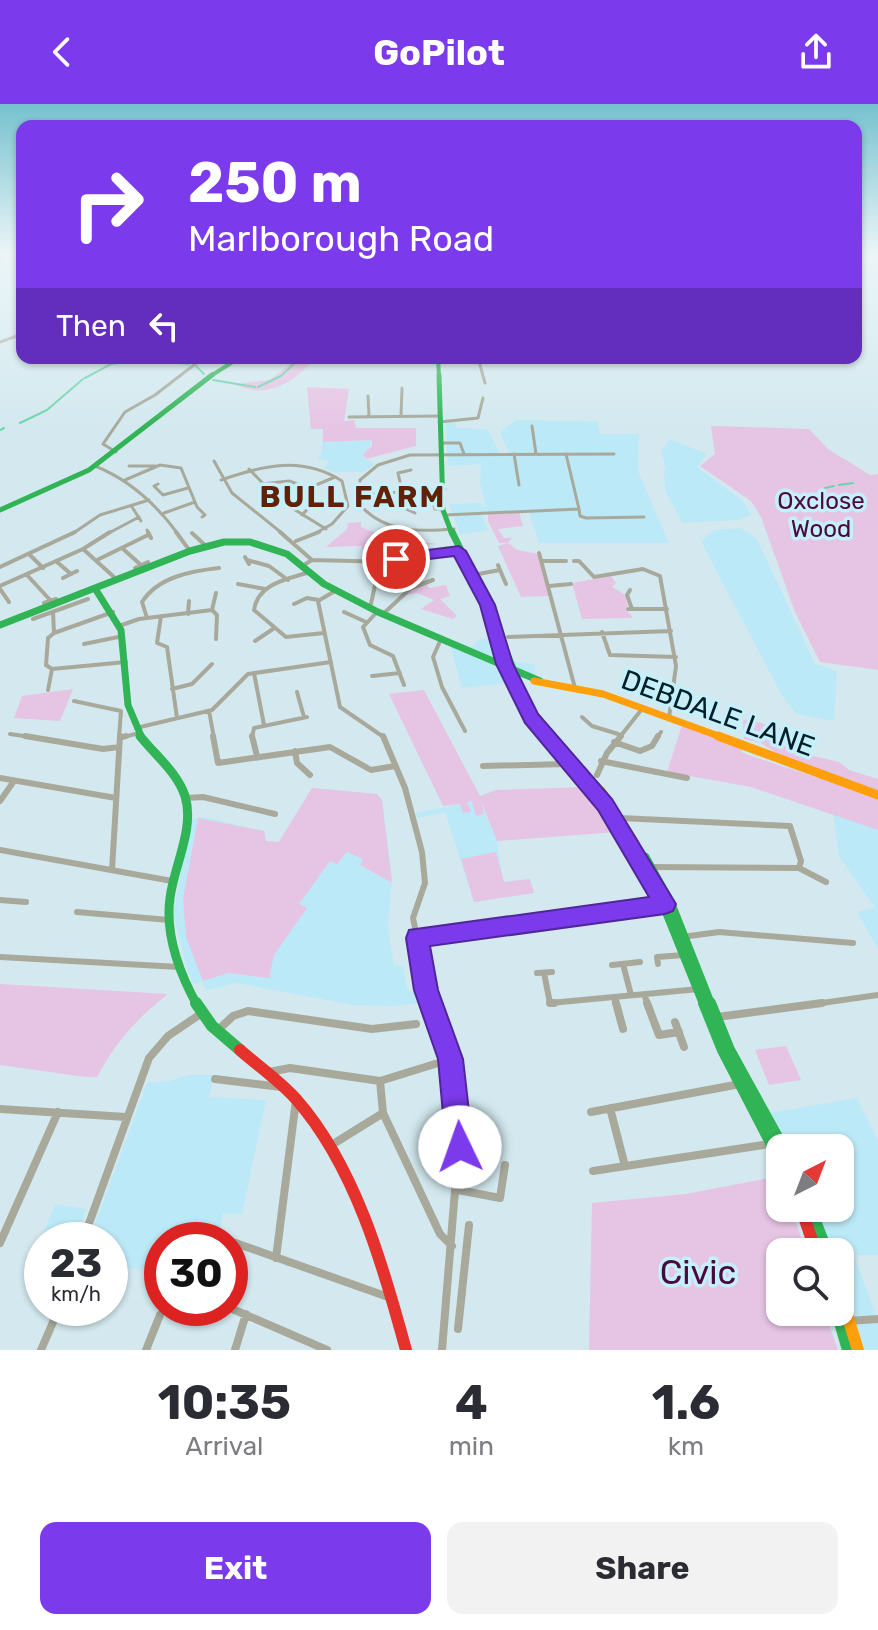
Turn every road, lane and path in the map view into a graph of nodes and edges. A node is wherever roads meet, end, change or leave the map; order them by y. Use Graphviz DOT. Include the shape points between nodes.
graph roads {
  1 [pos="195,364"];
  2 [pos="229,364"];
  3 [pos="439,364"];
  4 [pos="480,364"];
  5 [pos="485,383"];
  6 [pos="402,388"];
  7 [pos="368,396"];
  8 [pos="483,398"];
  9 [pos="369,416"];
  10 [pos="401,416"];
  11 [pos="349,417"];
  12 [pos="441,419"];
  13 [pos="532,426"];
  14 [pos="443,443"];
  15 [pos="116,452"];
  16 [pos="444,454"];
  17 [pos="464,454"];
  18 [pos="514,454"];
  19 [pos="536,454"];
  20 [pos="566,454"];
  21 [pos="614,454"];
  22 [pos="214,461"];
  23 [pos="129,464"];
  24 [pos="95,466"];
  25 [pos="157,466"];
  26 [pos="249,469"];
  27 [pos="411,470"];
  28 [pos="183,473"];
  29 [pos="177,474"];
  30 [pos="336,477"];
  31 [pos="221,480"];
  32 [pos="124,481"];
  33 [pos="154,484"];
  34 [pos="261,484"];
  35 [pos="519,485"];
  36 [pos="346,486"];
  37 [pos="357,486"];
  38 [pos="188,488"];
  39 [pos="309,488"];
  40 [pos="443,489"];
  41 [pos="402,492"];
  42 [pos="358,495"];
  43 [pos="149,500"];
  44 [pos="195,502"];
  45 [pos="360,505"];
  46 [pos="348,506"];
  47 [pos="132,507"];
  48 [pos="579,509"];
  49 [pos="0,510"];
  50 [pos="445,510"];
  51 [pos="164,513"];
  52 [pos="415,513"];
  53 [pos="206,515"];
  54 [pos="302,515"];
  55 [pos="644,517"];
  56 [pos="326,529"];
  57 [pos="452,529"];
  58 [pos="192,533"];
  59 [pos="149,534"];
  60 [pos="296,541"];
  61 [pos="206,546"];
  62 [pos="121,547"];
  63 [pos="83,549"];
  64 [pos="190,551"];
  65 [pos="461,551"];
  66 [pos="539,553"];
  67 [pos="29,554"];
  68 [pos="97,560"];
  69 [pos="247,560"];
  70 [pos="369,560"];
  71 [pos="333,561"];
  72 [pos="542,561"];
  73 [pos="566,561"];
  74 [pos="574,561"];
  75 [pos="57,562"];
  76 [pos="148,562"];
  77 [pos="392,562"];
  78 [pos="141,565"];
  79 [pos="309,566"];
  80 [pos="0,567"];
  81 [pos="43,568"];
  82 [pos="135,568"];
  83 [pos="219,568"];
  84 [pos="332,571"];
  85 [pos="378,572"];
  86 [pos="121,574"];
  87 [pos="474,574"];
  88 [pos="27,575"];
  89 [pos="563,576"];
  90 [pos="63,578"];
  91 [pos="288,580"];
  92 [pos="433,580"];
  93 [pos="238,584"];
  94 [pos="506,584"];
  95 [pos="549,586"];
  96 [pos="0,588"];
  97 [pos="265,589"];
  98 [pos="96,590"];
  99 [pos="336,590"];
  100 [pos="630,590"];
  101 [pos="216,593"];
  102 [pos="88,599"];
  103 [pos="320,600"];
  104 [pos="189,601"];
  105 [pos="9,602"];
  106 [pos="44,603"];
  107 [pos="294,604"];
  108 [pos="667,609"];
  109 [pos="212,610"];
  110 [pos="377,611"];
  111 [pos="53,612"];
  112 [pos="113,612"];
  113 [pos="344,612"];
  114 [pos="188,614"];
  115 [pos="161,616"];
  116 [pos="147,618"];
  117 [pos="33,619"];
  118 [pos="366,622"];
  119 [pos="0,625"];
  120 [pos="119,626"];
  121 [pos="273,629"];
  122 [pos="671,631"];
  123 [pos="602,632"];
  124 [pos="54,633"];
  125 [pos="324,633"];
  126 [pos="562,634"];
  127 [pos="123,636"];
  128 [pos="508,637"];
  129 [pos="442,638"];
  130 [pos="216,639"];
  131 [pos="255,641"];
  132 [pos="84,644"];
  133 [pos="501,651"];
  134 [pos="487,657"];
  135 [pos="676,657"];
  136 [pos="126,662"];
  137 [pos="331,662"];
  138 [pos="212,664"];
  139 [pos="52,669"];
  140 [pos="510,669"];
  141 [pos="254,673"];
  142 [pos="400,673"];
  143 [pos="372,676"];
  144 [pos="536,681"];
  145 [pos="404,685"];
  146 [pos="521,687"];
  147 [pos="575,688"];
  148 [pos="172,689"];
  149 [pos="48,690"];
  150 [pos="297,692"];
  151 [pos="74,701"];
  152 [pos="642,709"];
  153 [pos="209,711"];
  154 [pos="582,717"];
  155 [pos="177,718"];
  156 [pos="669,719"];
  157 [pos="264,725"];
  158 [pos="137,730"];
  159 [pos="465,731"];
  160 [pos="661,732"];
  161 [pos="10,734"];
  162 [pos="618,734"];
  163 [pos="120,738"];
  164 [pos="614,742"];
  165 [pos="119,747"];
  166 [pos="295,751"];
  167 [pos="257,756"];
  168 [pos="572,761"];
  169 [pos="601,761"];
  170 [pos="395,766"];
  171 [pos="483,766"];
  172 [pos="310,775"];
  173 [pos="597,775"];
  174 [pos="0,778"];
  175 [pos="687,778"];
  176 [pos="14,781"];
  177 [pos="878,795"];
  178 [pos="116,798"];
  179 [pos="185,798"];
  180 [pos="0,801"];
  181 [pos="275,814"];
  182 [pos="618,818"];
  183 [pos="0,850"];
  184 [pos="648,867"];
  185 [pos="799,868"];
  186 [pos="112,870"];
  187 [pos="172,881"];
  188 [pos="826,882"];
  189 [pos="0,900"];
  190 [pos="26,902"];
  191 [pos="668,904"];
  192 [pos="77,912"];
  193 [pos="169,920"];
  194 [pos="680,937"];
  195 [pos="417,938"];
  196 [pos="853,943"];
  197 [pos="684,955"];
  198 [pos="0,957"];
  199 [pos="640,962"];
  200 [pos="623,964"];
  201 [pos="658,964"];
  202 [pos="612,965"];
  203 [pos="179,967"];
  204 [pos="544,973"];
  205 [pos="700,989"];
  206 [pos="644,994"];
  207 [pos="631,995"];
  208 [pos="878,995"];
  209 [pos="614,997"];
  210 [pos="202,1013"];
  211 [pos="712,1017"];
  212 [pos="675,1022"];
  213 [pos="416,1024"];
  214 [pos="623,1029"];
  215 [pos="217,1031"];
  216 [pos="679,1032"];
  217 [pos="684,1047"];
  218 [pos="451,1059"];
  219 [pos="268,1073"];
  220 [pos="215,1079"];
  221 [pos="380,1081"];
  222 [pos="743,1083"];
  223 [pos="283,1087"];
  224 [pos="296,1099"];
  225 [pos="610,1108"];
  226 [pos="1,1110"];
  227 [pos="58,1112"];
  228 [pos="591,1112"];
  229 [pos="383,1113"];
  230 [pos="126,1117"];
  231 [pos="772,1134"];
  232 [pos="330,1146"];
  233 [pos="766,1147"];
  234 [pos="505,1165"];
  235 [pos="625,1166"];
  236 [pos="593,1171"];
  237 [pos="458,1190"];
  238 [pos="89,1222"];
  239 [pos="469,1225"];
  240 [pos="453,1235"];
  241 [pos="1,1237"];
  242 [pos="468,1237"];
  243 [pos="452,1246"];
  244 [pos="248,1248"];
  245 [pos="276,1258"];
  246 [pos="447,1297"];
  247 [pos="393,1298"];
  248 [pos="461,1300"];
  249 [pos="248,1315"];
  250 [pos="854,1318"];
  251 [pos="878,1319"];
  252 [pos="51,1326"];
  253 [pos="156,1326"];
  254 [pos="242,1326"];
  255 [pos="844,1326"];
  256 [pos="846,1326"];
  257 [pos="458,1329"];
  258 [pos="41,1350"];
  259 [pos="146,1350"];
  260 [pos="235,1350"];
  261 [pos="327,1350"];
  262 [pos="406,1350"];
  263 [pos="443,1350"];
  264 [pos="848,1350"];
  265 [pos="858,1350"];
  1 -- 15 [label="street" via="125,412 103,444"];
  2 -- 15 [label="main road" via="180,394"];
  3 -- 12 [label="main road"];
  4 -- 5 [label="street"];
  6 -- 10 [label="street"];
  7 -- 9 [label="street"];
  8 -- 12 [label="street" via="478,418"];
  9 -- 10 [label="street"];
  9 -- 11 [label="street"];
  10 -- 12 [label="street"];
  12 -- 14 [label="main road"];
  12 -- 16 [label="main road"];
  13 -- 19 [label="street"];
  14 -- 16 [label="main road"];
  14 -- 17 [label="street" via="460,443"];
  15 -- 24 [label="main road"];
  16 -- 17 [label="street"];
  16 -- 37 [label="street" via="394,459 369,470"];
  16 -- 40 [label="main road"];
  17 -- 18 [label="street"];
  18 -- 19 [label="street"];
  18 -- 35 [label="street"];
  19 -- 20 [label="street"];
  20 -- 21 [label="street"];
  20 -- 48 [label="street"];
  22 -- 31 [label="street"];
  23 -- 25 [label="street"];
  24 -- 32 [label="street"];
  24 -- 49 [label="main road"];
  25 -- 28 [label="street" via="177,464"];
  25 -- 32 [label="street"];
  26 -- 30 [label="street" via="297,464"];
  26 -- 31 [label="street"];
  26 -- 34 [label="street"];
  27 -- 41 [label="street" via="398,473"];
  28 -- 29 [label="street"];
  28 -- 38 [label="street"];
  30 -- 36 [label="street"];
  30 -- 39 [label="street"];
  31 -- 60 [label="street" via="248,512"];
  32 -- 43 [label="street"];
  33 -- 38 [label="street" via="160,496"];
  34 -- 39 [label="street" via="289,481"];
  34 -- 54 [label="street"];
  36 -- 37 [label="street"];
  36 -- 46 [label="street"];
  37 -- 42 [label="street"];
  38 -- 44 [label="street"];
  39 -- 54 [label="street" via="315,501"];
  40 -- 41 [label="street"];
  40 -- 50 [label="main road"];
  40 -- 50 [label="main road"];
  41 -- 42 [label="street"];
  41 -- 52 [label="street" via="406,509"];
  42 -- 45 [label="street"];
  43 -- 47 [label="street"];
  43 -- 51 [label="street"];
  44 -- 51 [label="street"];
  44 -- 53 [label="street"];
  45 -- 46 [label="street"];
  45 -- 57 [label="street" via="374,519 394,527"];
  46 -- 56 [label="street"];
  47 -- 63 [label="street" via="140,519"];
  47 -- 67 [label="street" via="100,515"];
  48 -- 50 [label="street"];
  48 -- 55 [label="street" via="586,518"];
  50 -- 57 [label="main road"];
  51 -- 64 [label="street"];
  54 -- 56 [label="street"];
  56 -- 60 [label="street"];
  57 -- 65 [label="main road"];
  58 -- 61 [label="street"];
  59 -- 62 [label="street"];
  60 -- 79 [label="street"];
  61 -- 64 [label="main road, DEBDALE LANE"];
  61 -- 79 [label="main road, DEBDALE LANE" via="260,544"];
  62 -- 68 [label="street"];
  62 -- 78 [label="street"];
  63 -- 68 [label="street"];
  63 -- 75 [label="street"];
  64 -- 98 [label="main road, DEBDALE LANE"];
  65 -- 77 [label="street"];
  65 -- 87 [label="main road"];
  66 -- 72 [label="street"];
  67 -- 80 [label="street"];
  67 -- 81 [label="street"];
  68 -- 86 [label="street" via="111,578"];
  69 -- 91 [label="street" via="269,566"];
  70 -- 71 [label="street"];
  70 -- 77 [label="street"];
  70 -- 85 [label="street"];
  71 -- 79 [label="street"];
  71 -- 84 [label="street"];
  72 -- 73 [label="street"];
  72 -- 95 [label="street"];
  74 -- 108 [label="street" via="596,577 653,570 660,576"];
  75 -- 81 [label="street"];
  75 -- 90 [label="street" via="74,573"];
  76 -- 78 [label="street"];
  77 -- 85 [label="street"];
  78 -- 82 [label="street"];
  79 -- 91 [label="street"];
  79 -- 99 [label="main road, DEBDALE LANE"];
  81 -- 88 [label="street"];
  83 -- 116 [label="street" via="195,571 150,590 142,602"];
  85 -- 110 [label="street"];
  87 -- 94 [label="street" via="499,568"];
  87 -- 133 [label="main road"];
  87 -- 140 [label="main road" via="490,600"];
  88 -- 96 [label="street"];
  88 -- 106 [label="street" via="54,600"];
  89 -- 95 [label="street" via="568,584"];
  91 -- 97 [label="street"];
  92 -- 110 [label="street" via="404,591 396,604"];
  93 -- 97 [label="street"];
  95 -- 126 [label="street"];
  96 -- 105 [label="street"];
  97 -- 121 [label="street" via="254,610"];
  98 -- 112 [label="main road"];
  98 -- 119 [label="main road, DEBDALE LANE"];
  99 -- 103 [label="street"];
  99 -- 110 [label="main road, DEBDALE LANE"];
  100 -- 108 [label="street" via="630,609"];
  101 -- 109 [label="street"];
  102 -- 111 [label="street"];
  103 -- 107 [label="street"];
  103 -- 125 [label="street"];
  104 -- 114 [label="street"];
  108 -- 122 [label="street"];
  109 -- 114 [label="street"];
  109 -- 130 [label="street" via="217,615"];
  110 -- 118 [label="street"];
  110 -- 129 [label="main road, DEBDALE LANE"];
  111 -- 117 [label="street"];
  111 -- 124 [label="street"];
  112 -- 120 [label="main road"];
  112 -- 124 [label="street"];
  113 -- 118 [label="street"];
  114 -- 115 [label="street"];
  115 -- 116 [label="street"];
  115 -- 148 [label="street" via="157,643 167,647"];
  116 -- 120 [label="street"];
  118 -- 142 [label="street" via="368,644 391,653"];
  120 -- 127 [label="main road"];
  121 -- 125 [label="street" via="290,638"];
  121 -- 131 [label="street"];
  122 -- 123 [label="street"];
  122 -- 135 [label="street"];
  123 -- 126 [label="street"];
  123 -- 135 [label="street" via="610,655"];
  124 -- 139 [label="street" via="48,638 46,665"];
  125 -- 137 [label="street"];
  126 -- 128 [label="street"];
  126 -- 147 [label="street"];
  127 -- 132 [label="street"];
  127 -- 136 [label="main road"];
  129 -- 134 [label="main road, DEBDALE LANE"];
  129 -- 159 [label="street" via="433,657"];
  133 -- 134 [label="main road"];
  133 -- 140 [label="main road"];
  134 -- 140 [label="main road, DEBDALE LANE"];
  135 -- 156 [label="street"];
  136 -- 139 [label="street"];
  136 -- 158 [label="main road" via="126,697"];
  137 -- 141 [label="street"];
  137 -- 170 [label="street" via="340,707 384,738"];
  138 -- 148 [label="street" via="192,684"];
  139 -- 149 [label="street"];
  140 -- 144 [label="main road, DEBDALE LANE"];
  140 -- 146 [label="main road"];
  140 -- 168 [label="main road" via="531,718"];
  141 -- 153 [label="street" via="245,675"];
  141 -- 157 [label="street"];
  142 -- 143 [label="street"];
  142 -- 145 [label="street"];
  144 -- 146 [label="main road"];
  144 -- 147 [label="main road, DEBDALE LANE"];
  146 -- 168 [label="main road" via="536,717"];
  147 -- 152 [label="main road, DEBDALE LANE"];
  148 -- 155 [label="street"];
  150 -- 157 [label="street" via="306,717"];
  151 -- 163 [label="street" via="118,708"];
  152 -- 156 [label="main road, DEBDALE LANE"];
  152 -- 162 [label="street"];
  153 -- 155 [label="street"];
  153 -- 167 [label="street" via="216,761"];
  154 -- 162 [label="street"];
  155 -- 158 [label="street"];
  156 -- 177 [label="main road, DEBDALE LANE"];
  157 -- 167 [label="street" via="251,733"];
  158 -- 163 [label="street"];
  158 -- 179 [label="main road"];
  160 -- 164 [label="street" via="650,748 640,751"];
  161 -- 165 [label="street"];
  162 -- 164 [label="street"];
  163 -- 165 [label="street"];
  164 -- 169 [label="street"];
  165 -- 178 [label="street"];
  166 -- 167 [label="street"];
  166 -- 170 [label="street" via="334,748 371,770"];
  166 -- 172 [label="street" via="297,763"];
  168 -- 171 [label="street"];
  168 -- 182 [label="main road"];
  169 -- 173 [label="street"];
  169 -- 175 [label="street"];
  170 -- 195 [label="street" via="425,871 425,887 414,906"];
  174 -- 176 [label="street"];
  176 -- 178 [label="street"];
  176 -- 180 [label="street"];
  178 -- 186 [label="street"];
  179 -- 181 [label="street" via="203,797"];
  179 -- 187 [label="main road" via="187,833"];
  182 -- 184 [label="main road"];
  182 -- 185 [label="street" via="790,826"];
  183 -- 186 [label="street"];
  184 -- 185 [label="street"];
  184 -- 191 [label="main road"];
  185 -- 188 [label="street"];
  186 -- 187 [label="street"];
  187 -- 193 [label="main road"];
  189 -- 190 [label="street"];
  191 -- 194 [label="main road"];
  191 -- 195 [label="street"];
  192 -- 193 [label="street"];
  193 -- 203 [label="main road"];
  194 -- 196 [label="street" via="719,932"];
  194 -- 197 [label="main road"];
  194 -- 205 [label="main road"];
  195 -- 218 [label="street"];
  197 -- 201 [label="street" via="657,957"];
  197 -- 205 [label="main road"];
  198 -- 203 [label="street"];
  199 -- 200 [label="street"];
  200 -- 202 [label="street"];
  200 -- 207 [label="street"];
  203 -- 210 [label="main road"];
  204 -- 209 [label="street" via="550,1003"];
  205 -- 206 [label="street"];
  205 -- 211 [label="main road"];
  206 -- 207 [label="street"];
  206 -- 216 [label="street" via="659,1035"];
  207 -- 209 [label="street"];
  208 -- 211 [label="street"];
  209 -- 214 [label="street"];
  210 -- 215 [label="main road"];
  210 -- 230 [label="street" via="156,1047"];
  211 -- 222 [label="main road"];
  212 -- 216 [label="street"];
  213 -- 215 [label="street" via="372,1029 248,1011"];
  215 -- 219 [label="main road"];
  216 -- 217 [label="street"];
  218 -- 221 [label="street"];
  218 -- 237 [label="street" via="460,1129"];
  219 -- 221 [label="street" via="290,1068"];
  219 -- 223 [label="main road"];
  220 -- 223 [label="street"];
  221 -- 229 [label="street"];
  222 -- 225 [label="street"];
  222 -- 231 [label="main road"];
  223 -- 224 [label="main road"];
  224 -- 232 [label="main road"];
  224 -- 245 [label="street"];
  225 -- 228 [label="street"];
  225 -- 235 [label="street"];
  226 -- 227 [label="street"];
  227 -- 230 [label="street"];
  227 -- 241 [label="street"];
  229 -- 232 [label="street"];
  229 -- 243 [label="street" via="444,1242"];
  230 -- 238 [label="street"];
  232 -- 247 [label="main road"];
  233 -- 235 [label="street"];
  234 -- 237 [label="street" via="500,1198"];
  235 -- 236 [label="street"];
  237 -- 240 [label="street"];
  239 -- 242 [label="street"];
  240 -- 242 [label="street"];
  240 -- 243 [label="street"];
  242 -- 248 [label="street"];
  243 -- 246 [label="street"];
  244 -- 245 [label="street"];
  245 -- 247 [label="street"];
  246 -- 248 [label="street"];
  246 -- 263 [label="street"];
  247 -- 262 [label="main road"];
  248 -- 257 [label="street"];
  249 -- 261 [label="street"];
  250 -- 251 [label="street"];
  252 -- 258 [label="street"];
  253 -- 259 [label="street"];
  254 -- 260 [label="street"];
  255 -- 264 [label="main road"];
  256 -- 265 [label="main road"];
}
